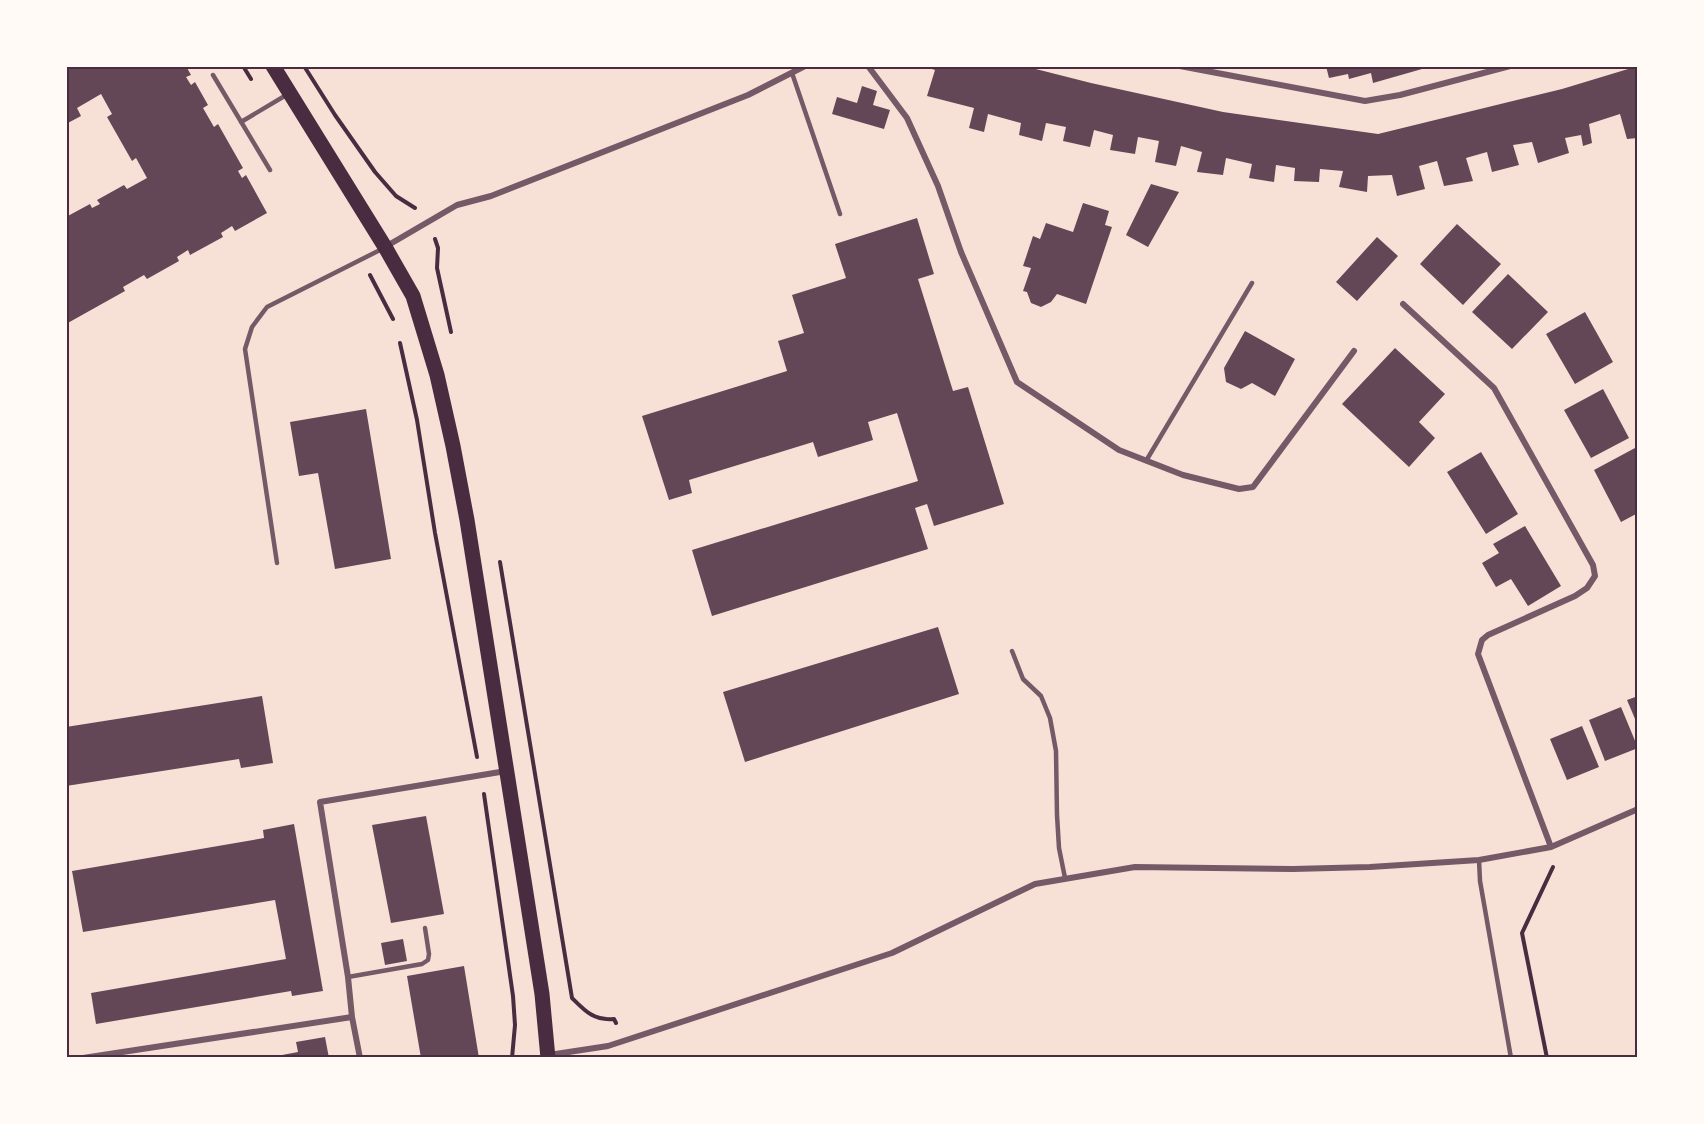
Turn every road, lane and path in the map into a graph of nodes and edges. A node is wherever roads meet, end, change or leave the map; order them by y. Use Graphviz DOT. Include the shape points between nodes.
graph roads {
  1 [pos="243,66"];
  2 [pos="273,66"];
  3 [pos="304,66"];
  4 [pos="805,66"];
  5 [pos="868,66"];
  6 [pos="1180,66"];
  7 [pos="1510,66"];
  8 [pos="792,73"];
  9 [pos="213,75"];
  10 [pos="290,93"];
  11 [pos="269,106"];
  12 [pos="241,122"];
  13 [pos="270,170"];
  14 [pos="840,214"];
  15 [pos="427,222"];
  16 [pos="385,247"];
  17 [pos="361,259"];
  18 [pos="1252,284"];
  19 [pos="1403,304"];
  20 [pos="396,323"];
  21 [pos="398,334"];
  22 [pos="1354,351"];
  23 [pos="1146,461"];
  24 [pos="277,563"];
  25 [pos="1012,651"];
  26 [pos="507,771"];
  27 [pos="480,774"];
  28 [pos="1638,809"];
  29 [pos="1551,847"];
  30 [pos="1479,860"];
  31 [pos="1553,866"];
  32 [pos="1065,878"];
  33 [pos="425,928"];
  34 [pos="348,977"];
  35 [pos="352,1017"];
  36 [pos="548,1056"];
  37 [pos="83,1058"];
  38 [pos="360,1058"];
  39 [pos="512,1058"];
  40 [pos="1511,1058"];
  41 [pos="1547,1058"];
  1 -- 11 [label="path"];
  2 -- 10 [label="main road"];
  3 -- 15 [label="path" via="375,172 396,196 421,212"];
  4 -- 8 [label="street"];
  5 -- 23 [label="street" via="908,118 1017,382 1119,450"];
  6 -- 7 [label="street" via="1365,100 1400,95"];
  8 -- 14 [label="lane"];
  8 -- 15 [label="street" via="512,188 457,205"];
  9 -- 12 [label="lane"];
  10 -- 11 [label="lane"];
  10 -- 16 [label="main road"];
  11 -- 12 [label="lane"];
  12 -- 13 [label="lane"];
  15 -- 16 [label="street"];
  16 -- 17 [label="lane"];
  16 -- 26 [label="main road" via="413,296 437,375 467,520"];
  17 -- 20 [label="path"];
  17 -- 24 [label="lane" via="267,307 252,327 245,349"];
  18 -- 23 [label="lane"];
  19 -- 29 [label="street" via="1494,388 1593,565 1595,576 1587,588 1488,634 1478,654"];
  21 -- 27 [label="path"];
  22 -- 23 [label="street" via="1253,487 1239,489"];
  25 -- 32 [label="lane" via="1023,679 1041,696 1050,718 1056,751 1059,848"];
  26 -- 27 [label="street"];
  26 -- 36 [label="main road"];
  27 -- 34 [label="street" via="320,802"];
  27 -- 39 [label="path" via="513,996"];
  28 -- 29 [label="street"];
  29 -- 30 [label="street"];
  30 -- 32 [label="street" via="1293,869 1135,867"];
  30 -- 40 [label="lane"];
  31 -- 41 [label="path" via="1522,933"];
  32 -- 36 [label="street" via="1035,884 892,953 608,1046"];
  33 -- 34 [label="lane" via="429,954 422,964"];
  34 -- 35 [label="street"];
  35 -- 37 [label="street"];
  35 -- 38 [label="street"];
}
